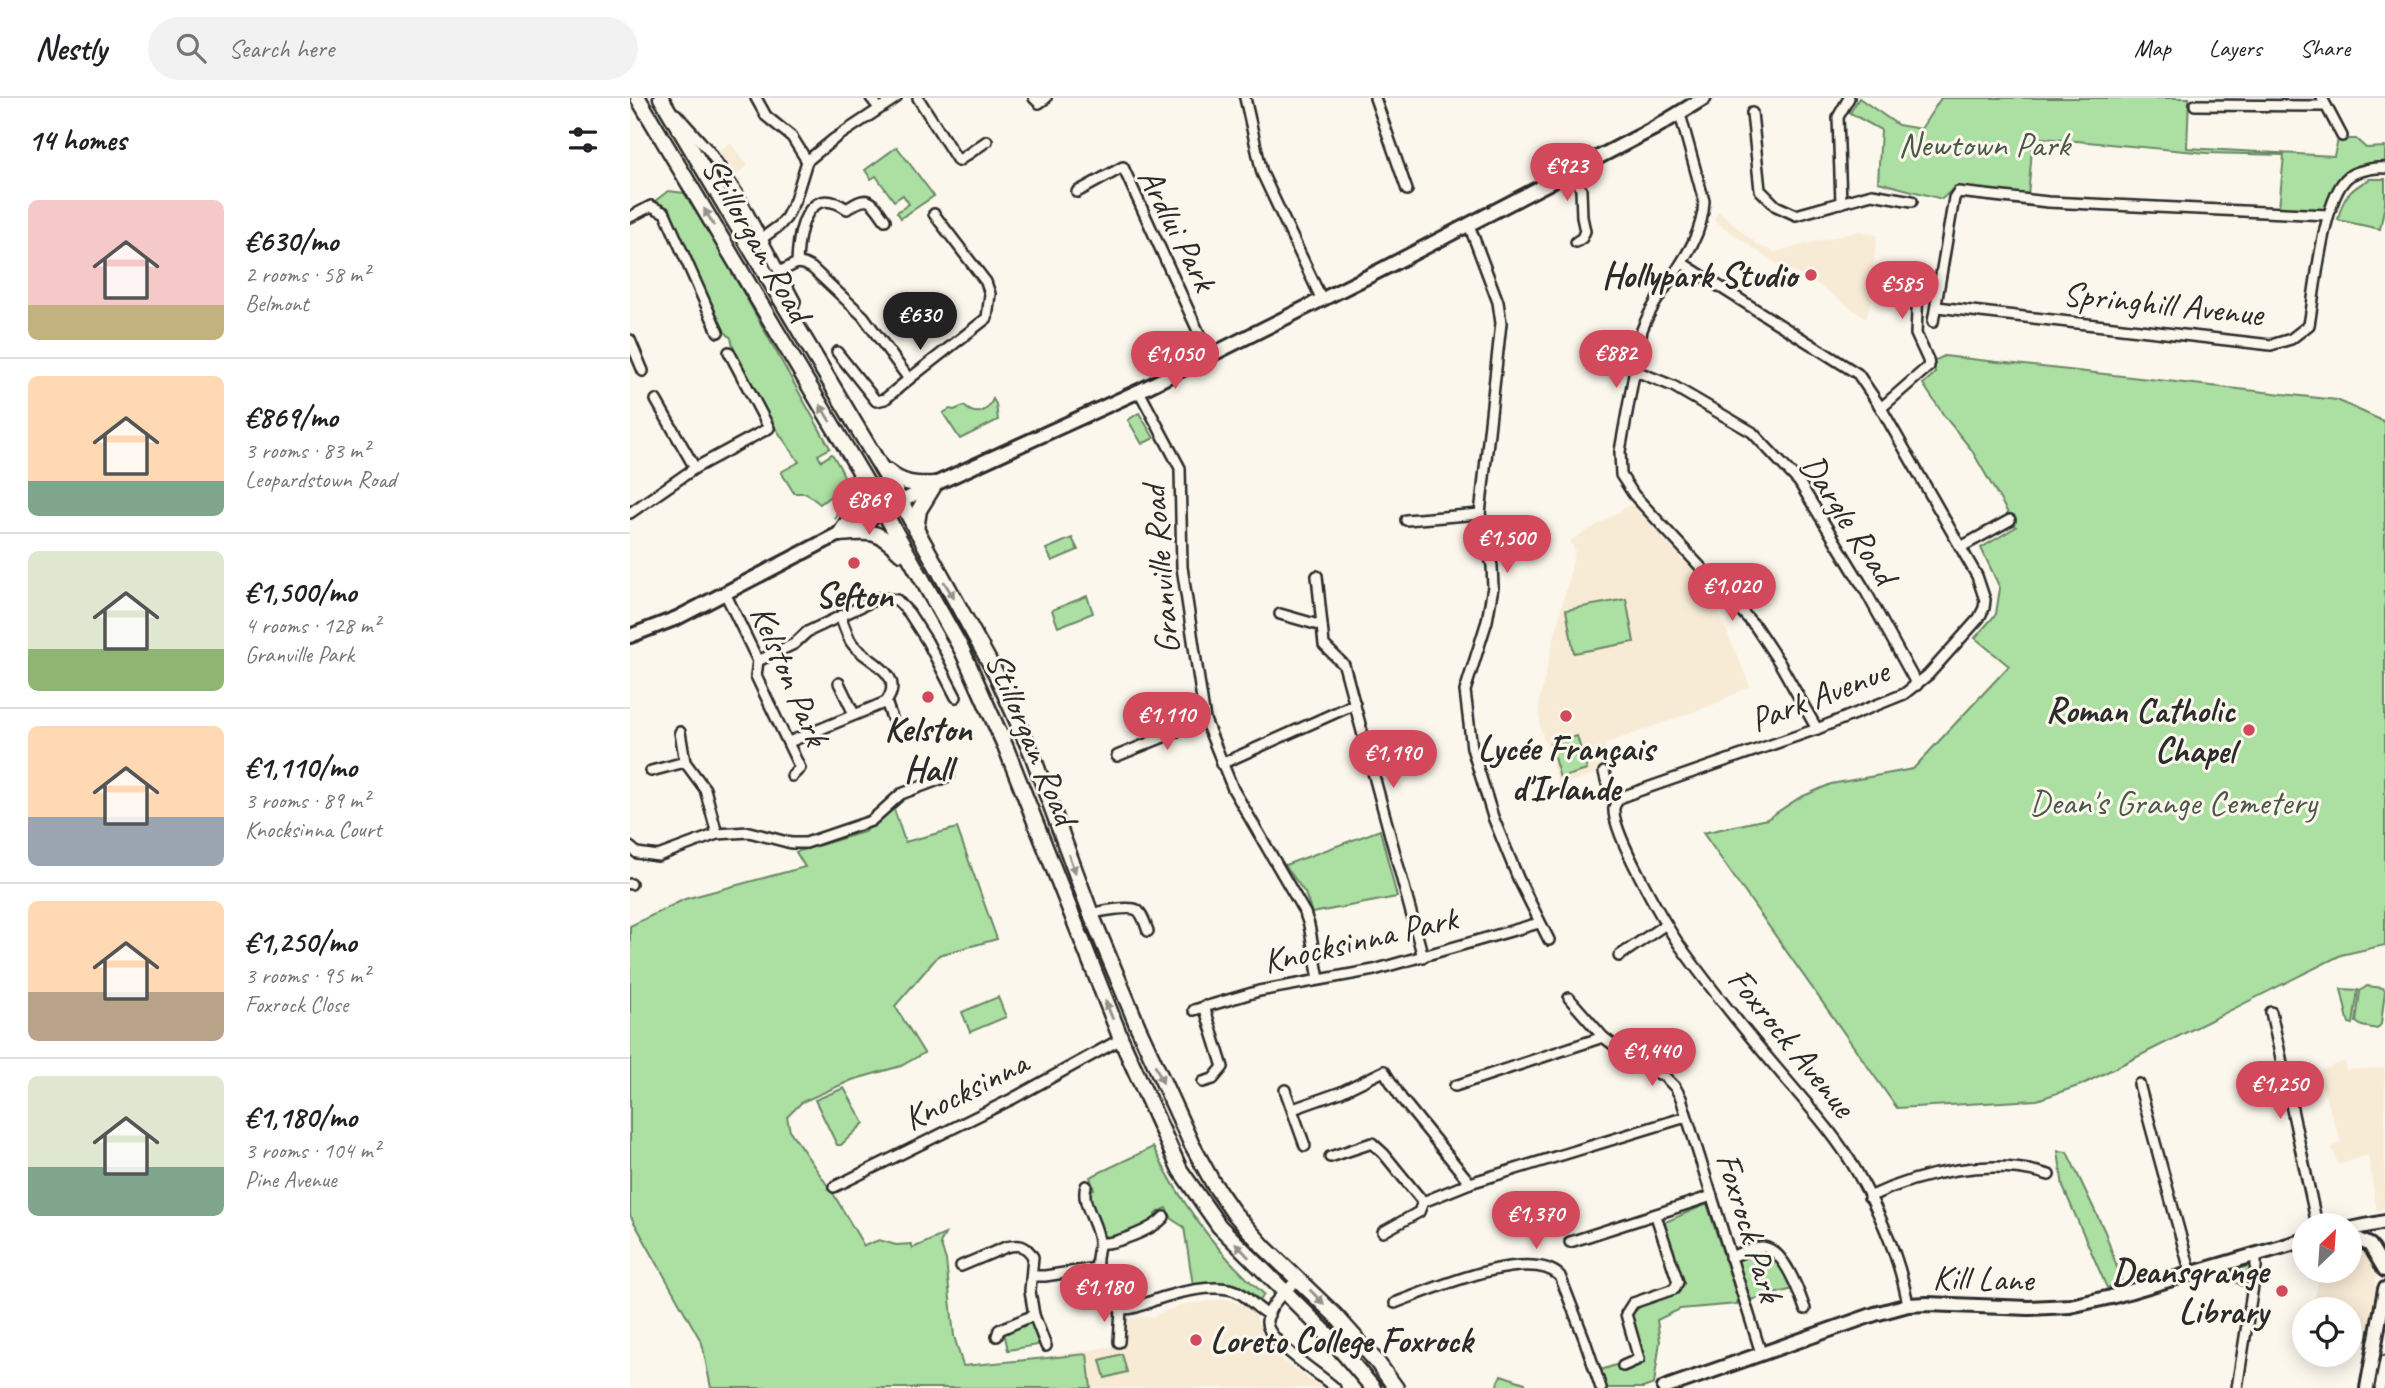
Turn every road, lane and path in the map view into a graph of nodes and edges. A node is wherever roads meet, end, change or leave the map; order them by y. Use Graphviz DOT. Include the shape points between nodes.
graph roads {
  1 [pos="638,98"];
  2 [pos="757,98"];
  3 [pos="871,98"];
  4 [pos="895,98"];
  5 [pos="918,98"];
  6 [pos="1034,98"];
  7 [pos="1046,98"];
  8 [pos="1245,98"];
  9 [pos="1375,98"];
  10 [pos="1704,98"];
  11 [pos="663,101"];
  12 [pos="1847,101"];
  13 [pos="2324,102"];
  14 [pos="2195,105"];
  15 [pos="879,108"];
  16 [pos="1752,113"];
  17 [pos="1679,114"];
  18 [pos="2342,136"];
  19 [pos="987,141"];
  20 [pos="807,161"];
  21 [pos="2385,168"];
  22 [pos="1575,170"];
  23 [pos="1407,190"];
  24 [pos="1077,192"];
  25 [pos="1912,201"];
  26 [pos="1841,203"];
  27 [pos="934,215"];
  28 [pos="2328,215"];
  29 [pos="630,217"];
  30 [pos="886,220"];
  31 [pos="1469,225"];
  32 [pos="761,239"];
  33 [pos="1576,242"];
  34 [pos="1682,262"];
  35 [pos="797,263"];
  36 [pos="780,271"];
  37 [pos="1878,281"];
  38 [pos="1321,298"];
  39 [pos="1937,307"];
  40 [pos="791,315"];
  41 [pos="1933,322"];
  42 [pos="718,332"];
  43 [pos="630,340"];
  44 [pos="729,352"];
  45 [pos="837,352"];
  46 [pos="1209,355"];
  47 [pos="1633,370"];
  48 [pos="643,371"];
  49 [pos="909,379"];
  50 [pos="1139,391"];
  51 [pos="656,400"];
  52 [pos="1881,408"];
  53 [pos="878,462"];
  54 [pos="695,467"];
  55 [pos="860,471"];
  56 [pos="935,484"];
  57 [pos="901,501"];
  58 [pos="883,510"];
  59 [pos="630,513"];
  60 [pos="1480,514"];
  61 [pos="1406,520"];
  62 [pos="2010,520"];
  63 [pos="916,530"];
  64 [pos="840,534"];
  65 [pos="1961,547"];
  66 [pos="912,563"];
  67 [pos="1317,576"];
  68 [pos="725,593"];
  69 [pos="1280,614"];
  70 [pos="840,616"];
  71 [pos="1322,626"];
  72 [pos="630,636"];
  73 [pos="758,662"];
  74 [pos="839,683"];
  75 [pos="1917,685"];
  76 [pos="956,697"];
  77 [pos="886,702"];
  78 [pos="1355,704"];
  79 [pos="854,714"];
  80 [pos="892,718"];
  81 [pos="1205,720"];
  82 [pos="1817,729"];
  83 [pos="680,732"];
  84 [pos="789,742"];
  85 [pos="1117,756"];
  86 [pos="685,762"];
  87 [pos="1221,764"];
  88 [pos="651,771"];
  89 [pos="1604,772"];
  90 [pos="792,776"];
  91 [pos="949,776"];
  92 [pos="1617,801"];
  93 [pos="717,834"];
  94 [pos="630,847"];
  95 [pos="1091,914"];
  96 [pos="1539,923"];
  97 [pos="1666,924"];
  98 [pos="1149,931"];
  99 [pos="1549,940"];
  100 [pos="1619,956"];
  101 [pos="1423,957"];
  102 [pos="1319,979"];
  103 [pos="1569,998"];
  104 [pos="1204,1006"];
  105 [pos="1194,1010"];
  106 [pos="2271,1012"];
  107 [pos="1603,1037"];
  108 [pos="1121,1039"];
  109 [pos="1203,1082"];
  110 [pos="2139,1084"];
  111 [pos="1455,1086"];
  112 [pos="1285,1090"];
  113 [pos="1293,1109"];
  114 [pos="1686,1117"];
  115 [pos="1305,1146"];
  116 [pos="1330,1157"];
  117 [pos="2049,1175"];
  118 [pos="1470,1183"];
  119 [pos="1086,1186"];
  120 [pos="834,1187"];
  121 [pos="1712,1196"];
  122 [pos="1869,1197"];
  123 [pos="1423,1202"];
  124 [pos="2314,1213"];
  125 [pos="1656,1216"];
  126 [pos="1164,1217"];
  127 [pos="2385,1222"];
  128 [pos="2362,1227"];
  129 [pos="1383,1232"];
  130 [pos="2362,1241"];
  131 [pos="1570,1242"];
  132 [pos="1099,1244"];
  133 [pos="2292,1244"];
  134 [pos="2256,1255"];
  135 [pos="1730,1257"];
  136 [pos="961,1266"];
  137 [pos="1097,1268"];
  138 [pos="2385,1270"];
  139 [pos="2191,1274"];
  140 [pos="1032,1276"];
  141 [pos="1299,1278"];
  142 [pos="2385,1289"];
  143 [pos="1285,1292"];
  144 [pos="1395,1303"];
  145 [pos="1908,1305"];
  146 [pos="1121,1309"];
  147 [pos="1805,1309"];
  148 [pos="1034,1315"];
  149 [pos="1269,1315"];
  150 [pos="997,1336"];
  151 [pos="1119,1342"];
  152 [pos="1046,1346"];
  153 [pos="1761,1353"];
  154 [pos="2385,1361"];
  155 [pos="1623,1366"];
  156 [pos="1335,1388"];
  157 [pos="1373,1388"];
  158 [pos="1396,1388"];
  159 [pos="1601,1388"];
  160 [pos="1664,1388"];
  161 [pos="2237,1388"];
  162 [pos="2367,1388"];
  163 [pos="2381,1388"];
  55 -- 1 [label="highway, Stillorgan Road, one-way"];
  2 -- 20 [label="street" via="766,116 792,137"];
  3 -- 15 [label="street"];
  4 -- 15 [label="street"];
  5 -- 19 [label="street" via="958,161"];
  6 -- 7 [label="street" via="1038,103"];
  8 -- 38 [label="street" via="1262,173"];
  9 -- 23 [label="street"];
  10 -- 17 [label="main road"];
  11 -- 32 [label="street" via="709,150"];
  11 -- 40 [label="highway, Stillorgan Road"];
  12 -- 26 [label="street" via="1838,117"];
  13 -- 14 [label="street"];
  13 -- 18 [label="street"];
  15 -- 20 [label="street"];
  16 -- 26 [label="street" via="1760,190 1776,206 1796,215"];
  17 -- 22 [label="main road"];
  17 -- 34 [label="street" via="1704,201 1702,225"];
  20 -- 32 [label="street" via="786,218"];
  21 -- 28 [label="street, Springhill Avenue" via="2349,176"];
  22 -- 31 [label="main road"];
  22 -- 33 [label="street" via="1585,231"];
  24 -- 46 [label="street, Ardlui Park" via="1123,167"];
  25 -- 26 [label="street" via="1872,194"];
  27 -- 49 [label="street" via="986,282 989,306 983,323"];
  28 -- 39 [label="street" via="2048,202 1958,192"];
  28 -- 39 [label="street, Springhill Avenue" via="2309,325 2291,339 2271,345"];
  29 -- 42 [label="street" via="651,206 665,213"];
  30 -- 35 [label="street" via="868,200 861,199 847,209 836,202 817,204 807,211"];
  31 -- 38 [label="main road"];
  31 -- 60 [label="street" via="1502,323"];
  32 -- 36 [label="street"];
  34 -- 47 [label="street" via="1649,311"];
  34 -- 52 [label="street" via="1858,374"];
  35 -- 36 [label="street"];
  35 -- 49 [label="street" via="812,268 863,316"];
  36 -- 40 [label="street" via="795,302"];
  37 -- 52 [label="street" via="1918,290 1916,334 1929,366"];
  38 -- 46 [label="main road"];
  39 -- 41 [label="street"];
  40 -- 53 [label="highway, Stillorgan Road"];
  43 -- 48 [label="street"];
  44 -- 54 [label="street" via="769,428"];
  45 -- 49 [label="street" via="876,401"];
  46 -- 50 [label="main road"];
  47 -- 75 [label="street, Dargle Road" via="1674,386 1752,432 1799,482"];
  47 -- 82 [label="street" via="1620,451 1622,475 1633,495 1765,638"];
  50 -- 56 [label="main road"];
  50 -- 81 [label="street, Granville Road" via="1180,468 1182,567"];
  51 -- 54 [label="street"];
  52 -- 65 [label="street"];
  53 -- 56 [label="highway" via="903,482"];
  53 -- 57 [label="highway, Stillorgan Road"];
  54 -- 59 [label="street"];
  55 -- 58 [label="highway, Stillorgan Road"];
  55 -- 64 [label="highway" via="858,506"];
  56 -- 57 [label="main road"];
  56 -- 63 [label="highway" via="919,510"];
  57 -- 58 [label="main road"];
  57 -- 63 [label="highway, Stillorgan Road"];
  58 -- 64 [label="main road"];
  58 -- 66 [label="highway, Stillorgan Road"];
  60 -- 61 [label="street"];
  60 -- 96 [label="street" via="1493,587 1465,691 1472,748 1493,817"];
  62 -- 65 [label="street"];
  63 -- 95 [label="highway, Stillorgan Road, one-way" via="996,674 1032,754"];
  64 -- 66 [label="highway" via="871,532 886,537"];
  64 -- 68 [label="main road"];
  65 -- 75 [label="street, Park Avenue" via="1978,576 1984,608"];
  108 -- 66 [label="highway, Stillorgan Road, one-way" via="996,724 962,650"];
  67 -- 71 [label="street"];
  68 -- 72 [label="main road"];
  68 -- 73 [label="street, Kelston Park"];
  69 -- 71 [label="street"];
  70 -- 73 [label="street"];
  70 -- 76 [label="street" via="879,598 897,600 927,641"];
  70 -- 77 [label="street" via="852,644 890,679 893,686"];
  71 -- 78 [label="street" via="1324,645 1344,665"];
  73 -- 84 [label="street, Kelston Park" via="756,676"];
  74 -- 79 [label="street"];
  75 -- 82 [label="street, Park Avenue"];
  77 -- 79 [label="street"];
  77 -- 80 [label="street"];
  78 -- 87 [label="street"];
  78 -- 101 [label="street"];
  79 -- 84 [label="street"];
  81 -- 85 [label="street"];
  81 -- 87 [label="street, Granville Road"];
  82 -- 92 [label="street, Park Avenue"];
  83 -- 86 [label="street"];
  84 -- 90 [label="street, Kelston Park" via="800,768"];
  86 -- 88 [label="street"];
  86 -- 93 [label="street" via="705,789"];
  87 -- 102 [label="street, Granville Road" via="1305,913"];
  89 -- 92 [label="street, Foxrock Avenue" via="1610,795"];
  91 -- 93 [label="street" via="901,794 871,821 806,842 791,843 749,832"];
  92 -- 97 [label="street, Foxrock Avenue" via="1614,811 1631,859"];
  93 -- 94 [label="street" via="658,856 637,853"];
  95 -- 98 [label="street" via="1134,908"];
  95 -- 141 [label="highway, Stillorgan Road, one-way" via="1164,1085 1213,1183 1264,1247"];
  96 -- 99 [label="street"];
  96 -- 101 [label="street, Knocksinna Park"];
  97 -- 100 [label="street"];
  97 -- 122 [label="street, Foxrock Avenue" via="1832,1135"];
  101 -- 102 [label="street, Knocksinna Park"];
  102 -- 104 [label="street, Knocksinna Park"];
  103 -- 107 [label="street, Foxrock Park"];
  104 -- 105 [label="street, Knocksinna Park"];
  104 -- 109 [label="street" via="1223,1067 1213,1079"];
  106 -- 124 [label="street"];
  107 -- 111 [label="street"];
  107 -- 114 [label="street, Foxrock Park" via="1665,1077 1675,1087"];
  108 -- 120 [label="street, Knocksinna"];
  143 -- 108 [label="highway, Stillorgan Road, one-way" via="1219,1226 1192,1189"];
  110 -- 139 [label="street"];
  112 -- 113 [label="street"];
  113 -- 115 [label="street"];
  113 -- 118 [label="street" via="1384,1071"];
  114 -- 118 [label="street, Foxrock Park"];
  114 -- 121 [label="street, Foxrock Park"];
  116 -- 123 [label="street" via="1372,1143"];
  117 -- 122 [label="street" via="2001,1168 1937,1172"];
  118 -- 123 [label="street, Foxrock Park"];
  119 -- 132 [label="street" via="1084,1196"];
  121 -- 125 [label="street"];
  121 -- 135 [label="street, Foxrock Park"];
  122 -- 145 [label="street, Foxrock Avenue" via="1890,1242"];
  123 -- 129 [label="street, Foxrock Park" via="1419,1212"];
  125 -- 131 [label="street"];
  125 -- 155 [label="street" via="1678,1282 1674,1289 1629,1308 1626,1314 1639,1359"];
  126 -- 132 [label="street" via="1128,1237"];
  127 -- 128 [label="main road"];
  130 -- 138 [label="main road" via="2370,1245"];
  132 -- 137 [label="street"];
  133 -- 134 [label="main road, Kill Lane"];
  134 -- 139 [label="main road, Kill Lane"];
  134 -- 161 [label="street"];
  135 -- 147 [label="street" via="1755,1248 1774,1252 1794,1278"];
  135 -- 153 [label="street, Foxrock Park"];
  136 -- 140 [label="street" via="1020,1245 1032,1257"];
  137 -- 140 [label="street"];
  137 -- 146 [label="street" via="1109,1301"];
  139 -- 145 [label="main road, Kill Lane" via="2111,1297 2048,1308"];
  140 -- 148 [label="street"];
  141 -- 143 [label="street"];
  141 -- 158 [label="highway, Stillorgan Road, one-way"];
  142 -- 162 [label="main road"];
  143 -- 149 [label="street"];
  143 -- 157 [label="highway, Stillorgan Road"];
  144 -- 159 [label="street" via="1485,1272 1519,1266 1553,1269 1560,1276"];
  145 -- 153 [label="main road, Kill Lane"];
  146 -- 149 [label="street" via="1192,1291 1226,1288"];
  146 -- 151 [label="street"];
  148 -- 150 [label="street" via="999,1330"];
  148 -- 152 [label="street"];
  149 -- 156 [label="street" via="1267,1322 1275,1337"];
  153 -- 160 [label="main road, Kill Lane"];
  154 -- 163 [label="street"];
}
